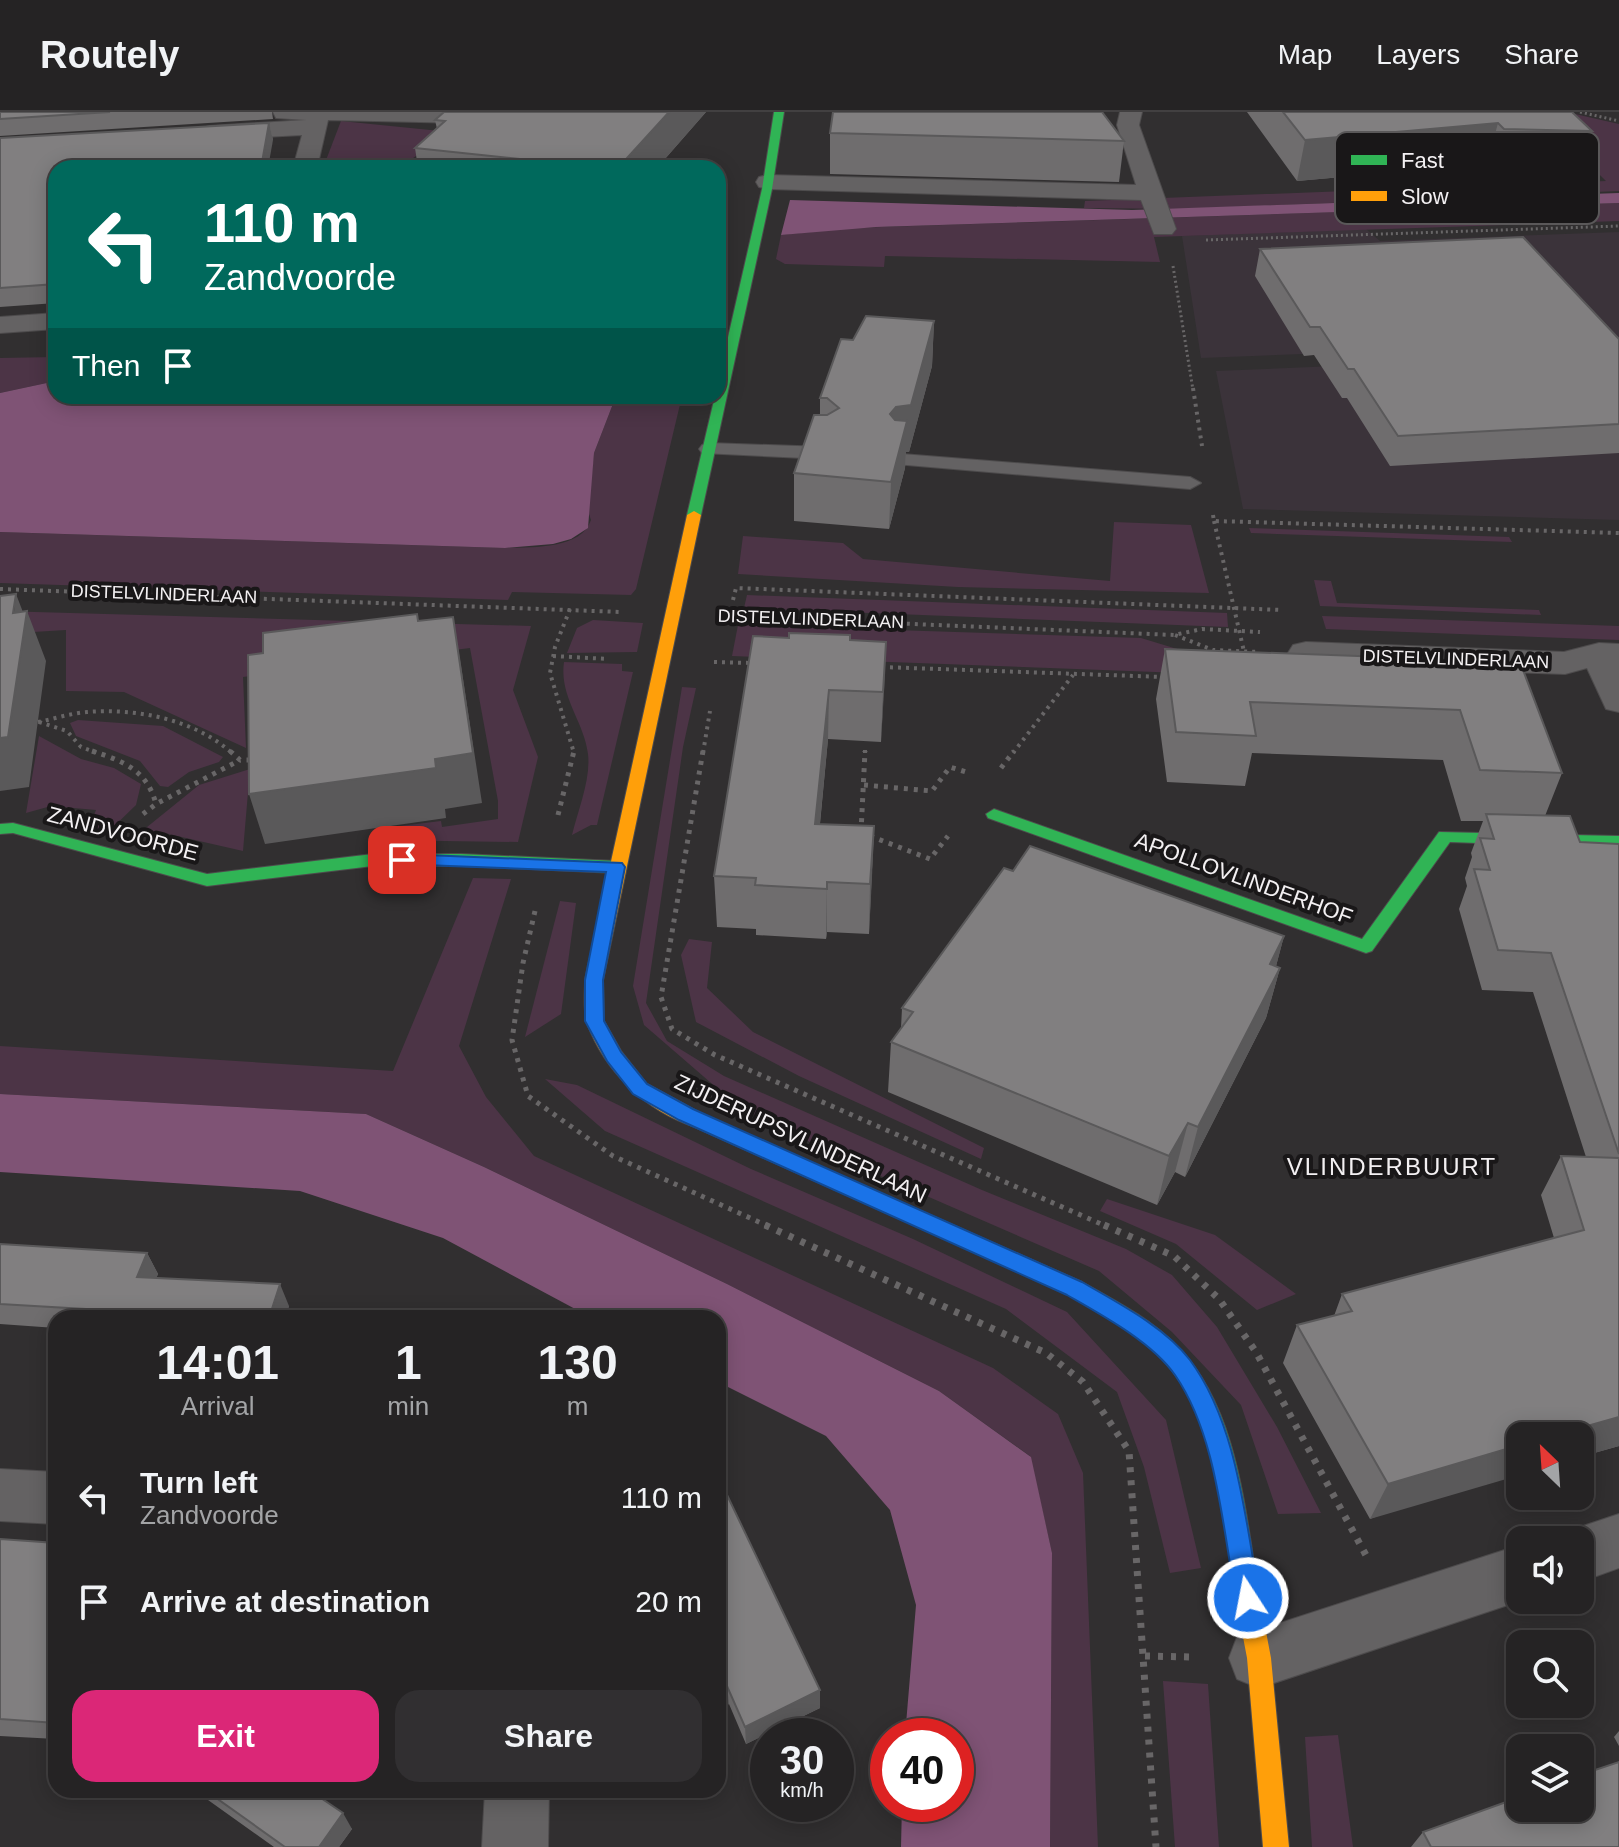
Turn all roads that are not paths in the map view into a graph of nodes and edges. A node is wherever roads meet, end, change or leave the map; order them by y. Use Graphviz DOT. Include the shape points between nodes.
graph roads {
  1 [pos="258,112"];
  2 [pos="468,112"];
  3 [pos="779,112"];
  4 [pos="1131,112"];
  5 [pos="318,120"];
  6 [pos="190,134"];
  7 [pos="307,160"];
  8 [pos="767,186"];
  9 [pos="1149,193"];
  10 [pos="1163,229"];
  11 [pos="48,322"];
  12 [pos="0,325"];
  13 [pos="726,370"];
  14 [pos="719,404"];
  15 [pos="709,449"];
  16 [pos="825,453"];
  17 [pos="902,460"];
  18 [pos="1190,483"];
  19 [pos="1306,653"];
  20 [pos="1609,655"];
  21 [pos="1619,701"];
  22 [pos="994,814"];
  23 [pos="0,829"];
  24 [pos="1619,842"];
  25 [pos="616,867"];
  26 [pos="0,1495"];
  27 [pos="48,1498"];
  28 [pos="1619,1541"];
  29 [pos="1594,1549"];
  30 [pos="1506,1578"];
  31 [pos="1259,1658"];
  32 [pos="517,1798"];
  33 [pos="515,1847"];
  34 [pos="1276,1847"];
  1 -- 5 [label="street"];
  2 -- 5 [label="street"];
  3 -- 8 [label="street, ZIJDERUPSVLINDERLAAN"];
  4 -- 9 [label="street" via="1128,125"];
  5 -- 6 [label="street"];
  5 -- 7 [label="street"];
  8 -- 9 [label="street"];
  8 -- 13 [label="street, ZIJDERUPSVLINDERLAAN"];
  9 -- 10 [label="street"];
  11 -- 12 [label="street"];
  14 -- 15 [label="street, ZIJDERUPSVLINDERLAAN"];
  15 -- 16 [label="lane"];
  15 -- 25 [label="street, ZIJDERUPSVLINDERLAAN"];
  17 -- 18 [label="lane"];
  19 -- 20 [label="street, DISTELVLINDERLAAN" via="1565,663"];
  20 -- 21 [label="street"];
  22 -- 24 [label="street, APOLLOVLINDERHOF" via="1366,947 1445,836"];
  23 -- 25 [label="street, ZANDVOORDE" via="13,828 207,880 373,860"];
  25 -- 31 [label="street, ZIJDERUPSVLINDERLAAN" via="594,980 595,1021 640,1089 686,1115 1075,1288 1134,1323 1182,1367 1216,1431"];
  26 -- 27 [label="street"];
  28 -- 29 [label="street"];
  30 -- 31 [label="street"];
  31 -- 34 [label="street, ZIJDERUPSVLINDERLAAN"];
  32 -- 33 [label="street"];
}
